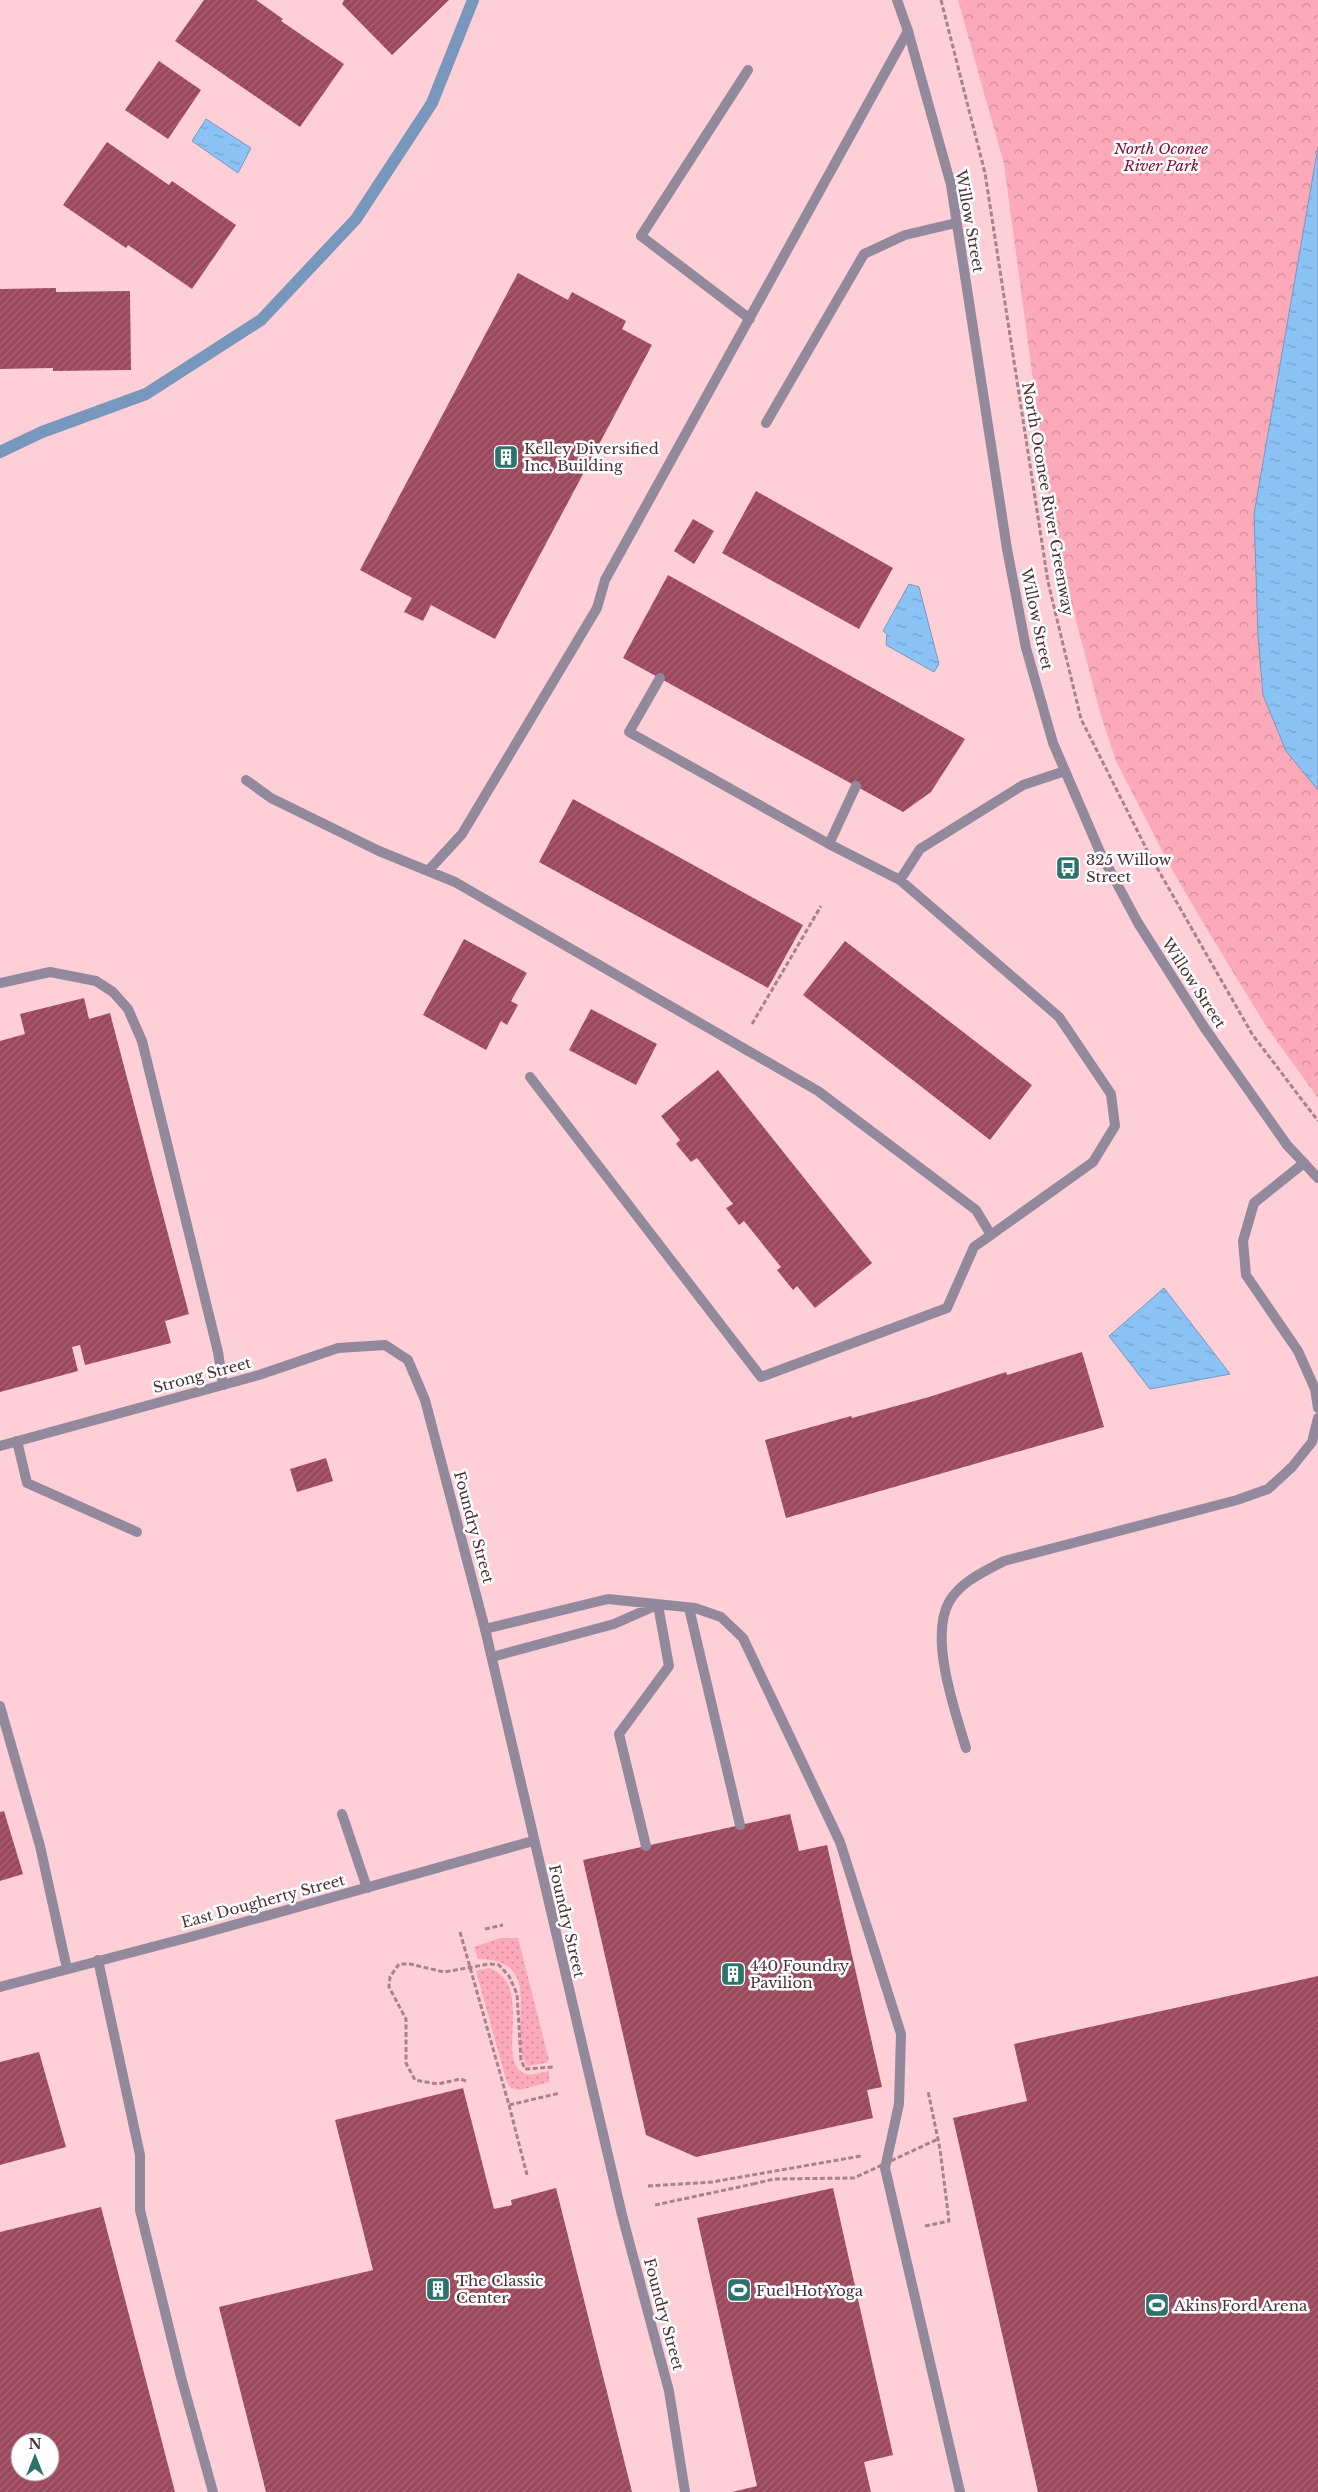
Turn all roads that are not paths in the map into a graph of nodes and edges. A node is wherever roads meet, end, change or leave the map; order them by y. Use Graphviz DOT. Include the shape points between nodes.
graph roads {
  1 [pos="897,0"];
  2 [pos="908,31"];
  3 [pos="748,70"];
  4 [pos="956,223"];
  5 [pos="750,319"];
  6 [pos="766,423"];
  7 [pos="660,678"];
  8 [pos="1065,771"];
  9 [pos="246,780"];
  10 [pos="856,786"];
  11 [pos="829,844"];
  12 [pos="428,871"];
  13 [pos="900,880"];
  14 [pos="0,983"];
  15 [pos="530,1077"];
  16 [pos="1304,1163"];
  17 [pos="1318,1178"];
  18 [pos="991,1235"];
  19 [pos="408,1360"];
  20 [pos="223,1385"];
  21 [pos="1318,1408"];
  22 [pos="1318,1418"];
  23 [pos="17,1441"];
  24 [pos="0,1446"];
  25 [pos="137,1532"];
  26 [pos="658,1605"];
  27 [pos="689,1608"];
  28 [pos="485,1629"];
  29 [pos="492,1657"];
  30 [pos="0,1706"];
  31 [pos="3,1724"];
  32 [pos="966,1748"];
  33 [pos="342,1814"];
  34 [pos="740,1824"];
  35 [pos="533,1841"];
  36 [pos="646,1846"];
  37 [pos="367,1888"];
  38 [pos="98,1960"];
  39 [pos="67,1969"];
  40 [pos="0,1987"];
  41 [pos="213,2492"];
  42 [pos="685,2492"];
  43 [pos="960,2492"];
  1 -- 2 [label="street, Willow Street"];
  2 -- 4 [label="street, Willow Street" via="951,185"];
  2 -- 5 [label="street"];
  3 -- 5 [label="street" via="641,236"];
  4 -- 6 [label="street" via="905,235 864,254"];
  4 -- 8 [label="street, Willow Street" via="1026,648 1053,743"];
  5 -- 12 [label="street" via="605,580 597,608 462,834"];
  7 -- 11 [label="street" via="629,732"];
  8 -- 13 [label="street" via="1023,785 920,849"];
  8 -- 16 [label="street, Willow Street" via="1100,852 1138,923 1204,1028 1287,1145"];
  9 -- 12 [label="street" via="271,798"];
  10 -- 11 [label="street"];
  11 -- 13 [label="street"];
  12 -- 18 [label="street" via="455,882 550,934 818,1091 976,1210"];
  13 -- 18 [label="street" via="1059,1017 1111,1094 1115,1126 1093,1162"];
  14 -- 20 [label="street" via="50,972 96,981 113,992 128,1009 142,1041 218,1352"];
  15 -- 18 [label="street" via="761,1377 947,1308 974,1247"];
  16 -- 17 [label="street, Willow Street"];
  16 -- 21 [label="street" via="1254,1203 1243,1241 1246,1275 1298,1351 1316,1389"];
  19 -- 20 [label="street, Strong Street" via="384,1345 338,1348"];
  19 -- 28 [label="street, Foundry Street" via="425,1400"];
  20 -- 23 [label="street, Strong Street"];
  22 -- 32 [label="street" via="1312,1442 1268,1489 1004,1561 972,1578 950,1601 943,1622 949,1684"];
  23 -- 24 [label="street, Strong Street"];
  23 -- 25 [label="street" via="28,1483"];
  26 -- 27 [label="street"];
  26 -- 28 [label="street" via="608,1598"];
  26 -- 29 [label="street" via="614,1624"];
  26 -- 36 [label="street" via="669,1666 619,1734"];
  27 -- 34 [label="street"];
  27 -- 43 [label="street" via="721,1617 743,1638 840,1842 901,2034 899,2104 885,2168"];
  28 -- 29 [label="street, Foundry Street"];
  29 -- 35 [label="street, Foundry Street"];
  30 -- 31 [label="street"];
  31 -- 39 [label="street" via="40,1846"];
  33 -- 37 [label="street"];
  35 -- 37 [label="street, East Dougherty Street"];
  35 -- 42 [label="street, Foundry Street" via="622,2215 669,2391"];
  37 -- 38 [label="street, East Dougherty Street"];
  38 -- 39 [label="street, East Dougherty Street"];
  38 -- 41 [label="street" via="140,2155 140,2210"];
  39 -- 40 [label="street, East Dougherty Street"];
}
